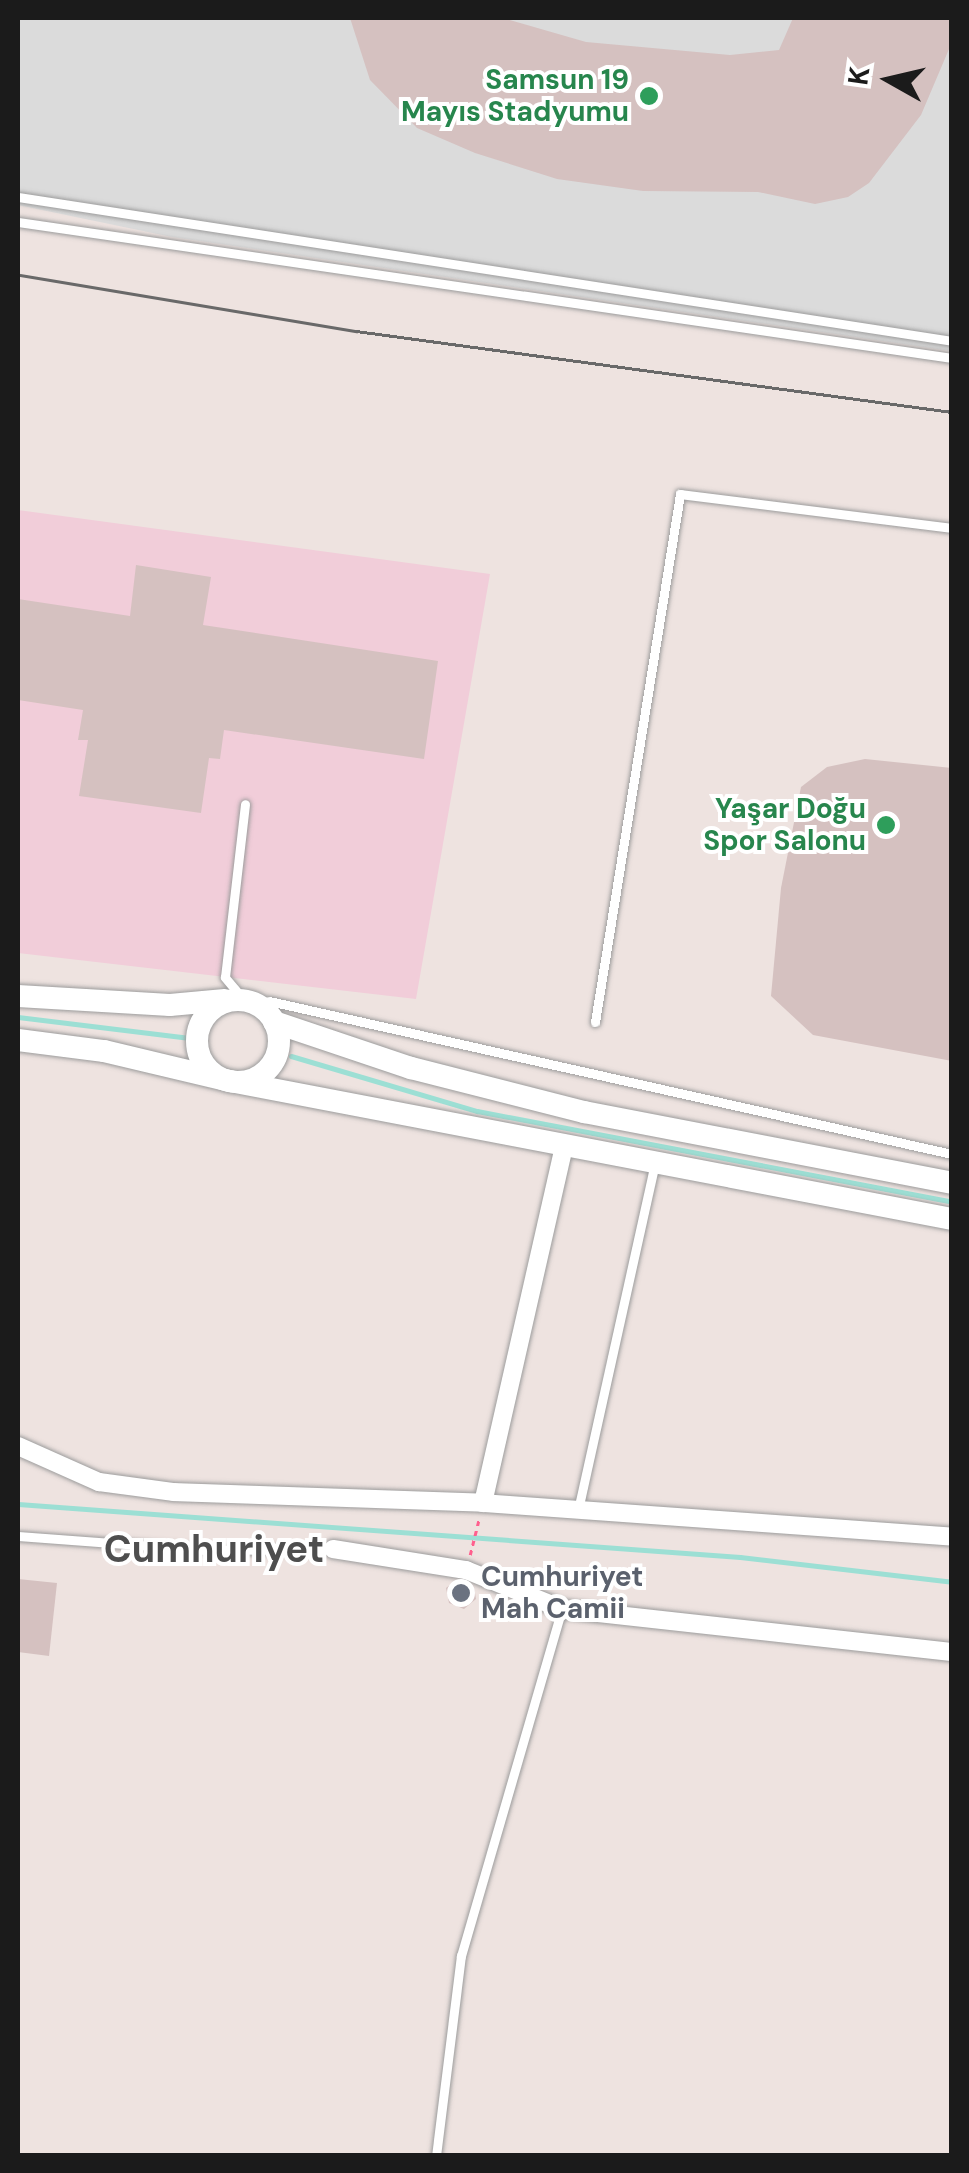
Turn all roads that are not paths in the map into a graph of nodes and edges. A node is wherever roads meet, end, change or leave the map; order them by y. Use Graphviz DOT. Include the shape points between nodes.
graph roads {
  1 [pos="18,197"];
  2 [pos="18,222"];
  3 [pos="952,341"];
  4 [pos="952,358"];
  5 [pos="952,528"];
  6 [pos="245,804"];
  7 [pos="18,996"];
  8 [pos="244,1000"];
  9 [pos="272,1012"];
  10 [pos="594,1022"];
  11 [pos="18,1040"];
  12 [pos="230,1082"];
  13 [pos="564,1146"];
  14 [pos="952,1154"];
  15 [pos="654,1164"];
  16 [pos="952,1183"];
  17 [pos="952,1220"];
  18 [pos="18,1446"];
  19 [pos="483,1503"];
  20 [pos="578,1510"];
  21 [pos="18,1536"];
  22 [pos="952,1537"];
  23 [pos="333,1549"];
  24 [pos="562,1609"];
  25 [pos="952,1652"];
  26 [pos="436,2156"];
  1 -- 3 [label="lane"];
  2 -- 4 [label="lane"];
  5 -- 10 [label="lane" via="680,494"];
  6 -- 8 [label="lane" via="225,977"];
  7 -- 8 [label="street" via="170,1005"];
  8 -- 9 [label="street"];
  8 -- 12 [label="street" via="216,1006 199,1028 206,1068"];
  9 -- 12 [label="street" via="278,1048 266,1071"];
  9 -- 14 [label="lane"];
  9 -- 16 [label="street" via="411,1068 584,1112"];
  11 -- 12 [label="street" via="104,1051"];
  12 -- 13 [label="street"];
  13 -- 15 [label="street"];
  13 -- 19 [label="street"];
  15 -- 17 [label="street"];
  15 -- 20 [label="lane"];
  18 -- 19 [label="street" via="99,1482 174,1492"];
  19 -- 20 [label="street"];
  20 -- 22 [label="street"];
  21 -- 23 [label="lane" via="205,1550"];
  23 -- 24 [label="street" via="466,1570"];
  24 -- 25 [label="street"];
  24 -- 26 [label="lane" via="461,1956"];
}
